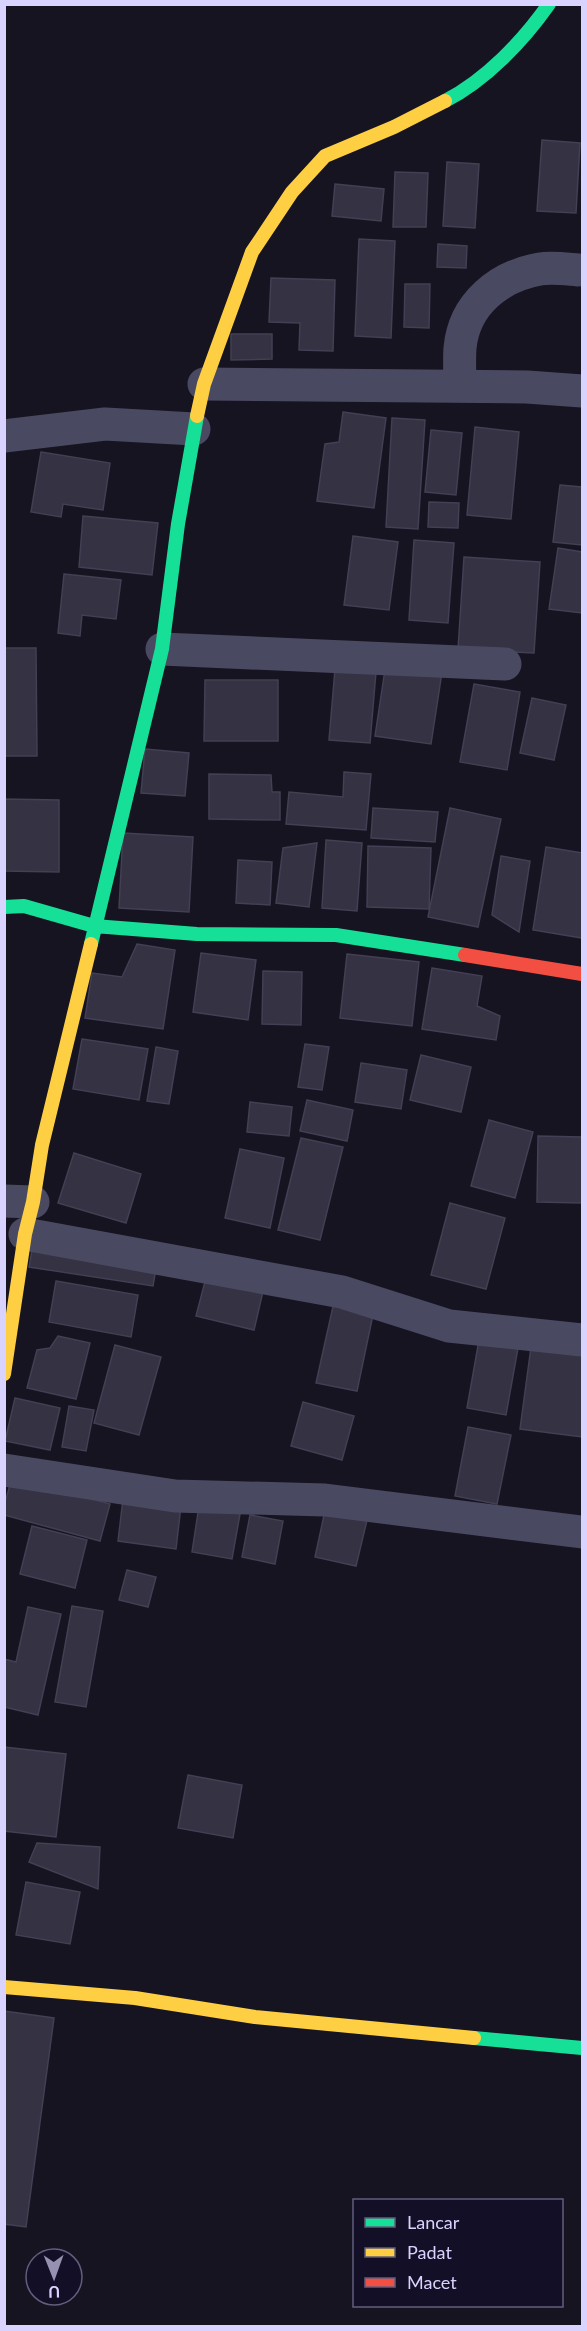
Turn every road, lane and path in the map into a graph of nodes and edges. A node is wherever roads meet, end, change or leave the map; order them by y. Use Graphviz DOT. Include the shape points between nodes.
graph roads {
  1 [pos="549,4"];
  2 [pos="578,270"];
  3 [pos="204,384"];
  4 [pos="460,386"];
  5 [pos="582,391"];
  6 [pos="194,429"];
  7 [pos="4,436"];
  8 [pos="162,649"];
  9 [pos="505,664"];
  10 [pos="4,907"];
  11 [pos="94,926"];
  12 [pos="582,974"];
  13 [pos="19,1202"];
  14 [pos="25,1234"];
  15 [pos="582,1340"];
  16 [pos="4,1374"];
  17 [pos="4,1470"];
  18 [pos="582,1532"];
  19 [pos="4,1987"];
  20 [pos="582,2048"];
  1 -- 3 [label="street" via="497,63 456,95 325,156 299,184 252,252"];
  2 -- 4 [label="street" via="543,268 513,276 480,298 460,346"];
  3 -- 4 [label="street"];
  3 -- 6 [label="street"];
  4 -- 5 [label="street"];
  6 -- 7 [label="street" via="105,424"];
  6 -- 8 [label="street"];
  8 -- 9 [label="street"];
  8 -- 11 [label="street"];
  10 -- 11 [label="street" via="24,906"];
  11 -- 12 [label="street" via="197,934 336,935"];
  11 -- 13 [label="street" via="42,1144"];
  13 -- 14 [label="street"];
  14 -- 15 [label="street" via="342,1292 449,1326"];
  14 -- 16 [label="street"];
  17 -- 18 [label="street" via="175,1496 326,1500"];
  19 -- 20 [label="street" via="135,1998 255,2017"];
}
